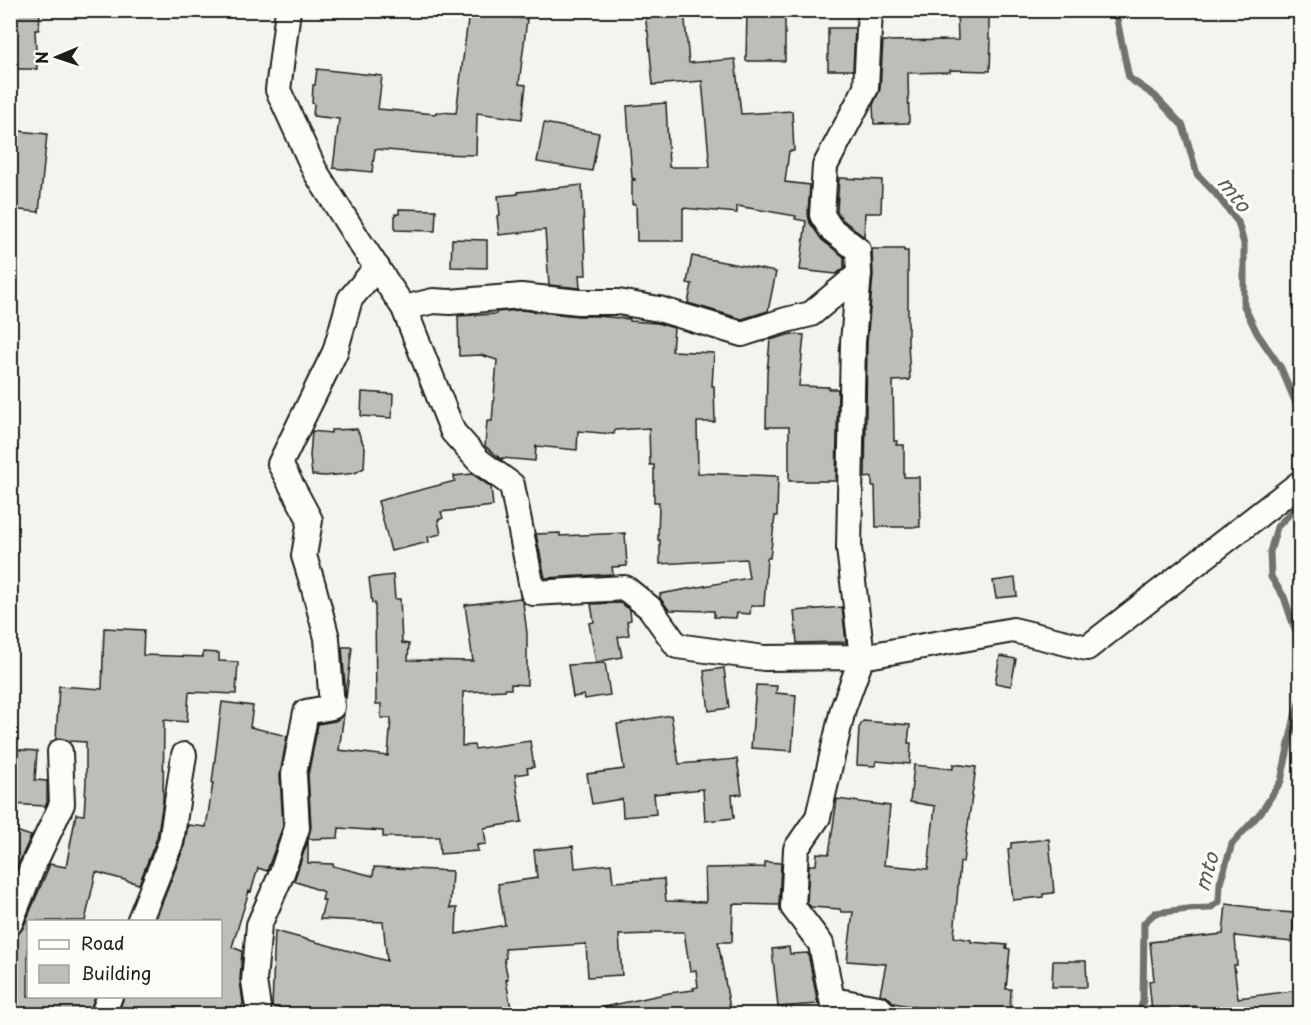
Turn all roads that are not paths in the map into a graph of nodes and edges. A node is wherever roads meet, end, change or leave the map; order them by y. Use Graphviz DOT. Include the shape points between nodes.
graph roads {
  1 [pos="288,10"];
  2 [pos="870,10"];
  3 [pos="377,267"];
  4 [pos="859,274"];
  5 [pos="404,308"];
  6 [pos="1300,483"];
  7 [pos="862,657"];
  8 [pos="60,752"];
  9 [pos="184,755"];
  10 [pos="139,920"];
  11 [pos="10,923"];
  12 [pos="109,998"];
  13 [pos="103,1014"];
  14 [pos="259,1014"];
  15 [pos="885,1014"];
  1 -- 3 [label="street" via="278,90 315,171"];
  2 -- 4 [label="street" via="866,88 825,166 822,215 831,229 858,250"];
  3 -- 5 [label="street"];
  3 -- 14 [label="street" via="350,299 335,352 280,464 309,520 304,556 327,638 332,706 306,712 294,774 297,828 259,925 254,981"];
  4 -- 5 [label="street" via="811,314 742,334 659,309 618,302 521,296 433,301"];
  4 -- 7 [label="street" via="849,548"];
  5 -- 7 [label="street" via="453,432 479,461 512,485 533,593 626,588 650,608 677,646 764,658"];
  6 -- 7 [label="street" via="1087,648 1013,630"];
  7 -- 15 [label="street" via="843,709 818,817 796,849 793,907 821,944 832,1000 879,1008"];
  8 -- 11 [label="street" via="62,804"];
  9 -- 10 [label="street" via="171,842"];
  12 -- 13 [label="street"];
}
